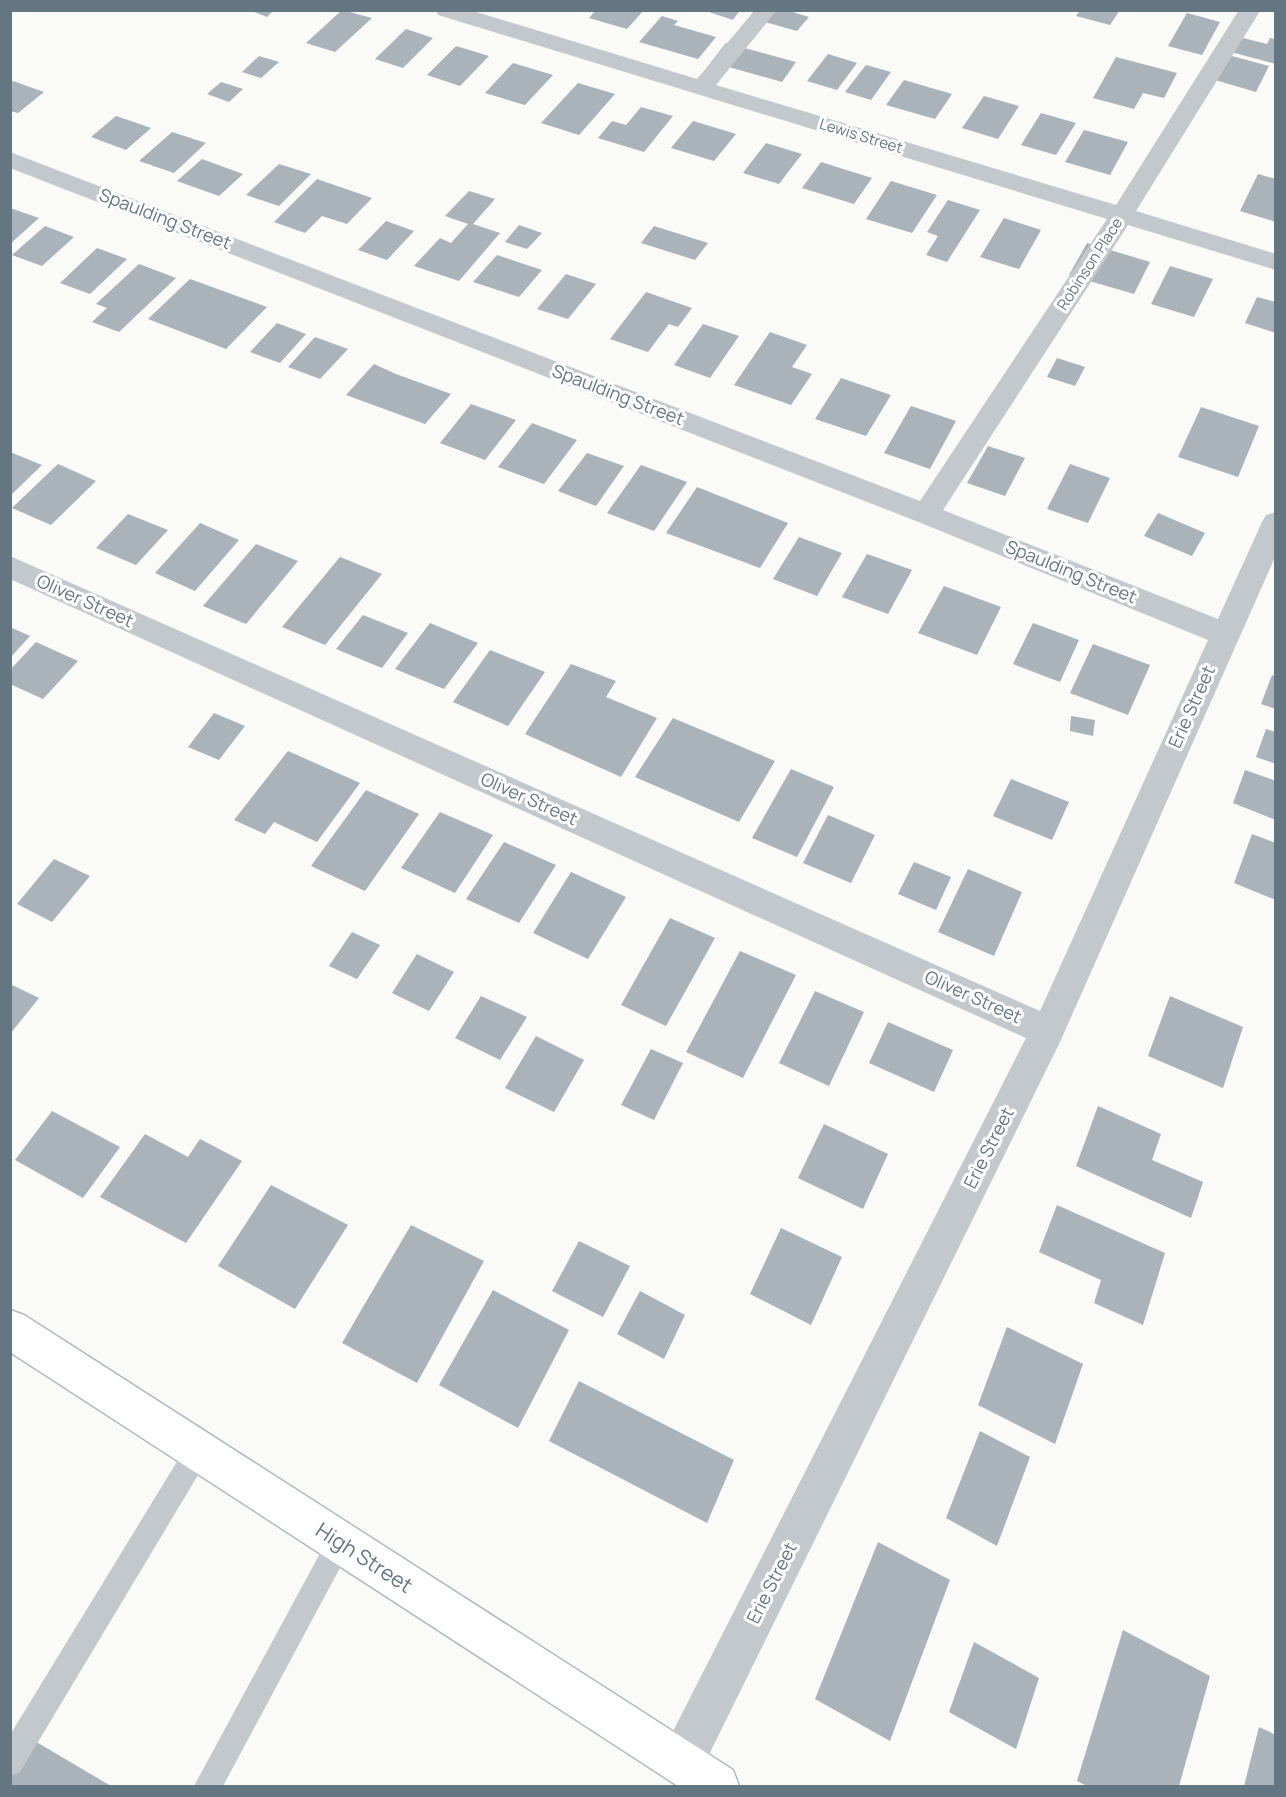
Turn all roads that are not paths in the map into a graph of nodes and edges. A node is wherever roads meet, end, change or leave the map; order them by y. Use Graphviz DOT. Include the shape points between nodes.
graph roads {
  1 [pos="446,10"];
  2 [pos="767,10"];
  3 [pos="1254,12"];
  4 [pos="701,88"];
  5 [pos="10,159"];
  6 [pos="1122,215"];
  7 [pos="1275,262"];
  8 [pos="926,514"];
  9 [pos="1275,522"];
  10 [pos="10,567"];
  11 [pos="1225,634"];
  12 [pos="1048,1031"];
  13 [pos="10,1329"];
  14 [pos="198,1451"];
  15 [pos="340,1542"];
  16 [pos="10,1762"];
  17 [pos="681,1763"];
  18 [pos="208,1786"];
  19 [pos="717,1786"];
  1 -- 4 [label="street, Lewis Street"];
  2 -- 4 [label="street"];
  3 -- 6 [label="street, Robinson Place"];
  4 -- 6 [label="street, Lewis Street"];
  5 -- 8 [label="street, Spaulding Street"];
  6 -- 7 [label="street, Lewis Street"];
  6 -- 8 [label="street, Robinson Place"];
  8 -- 11 [label="street, Spaulding Street"];
  9 -- 11 [label="street, Erie Street"];
  10 -- 12 [label="street, Oliver Street"];
  11 -- 12 [label="street, Erie Street"];
  12 -- 17 [label="street, Erie Street"];
  13 -- 14 [label="main road, High Street"];
  14 -- 15 [label="main road, High Street"];
  14 -- 16 [label="lane"];
  15 -- 17 [label="main road, High Street"];
  15 -- 18 [label="lane"];
  17 -- 19 [label="main road, High Street"];
}
